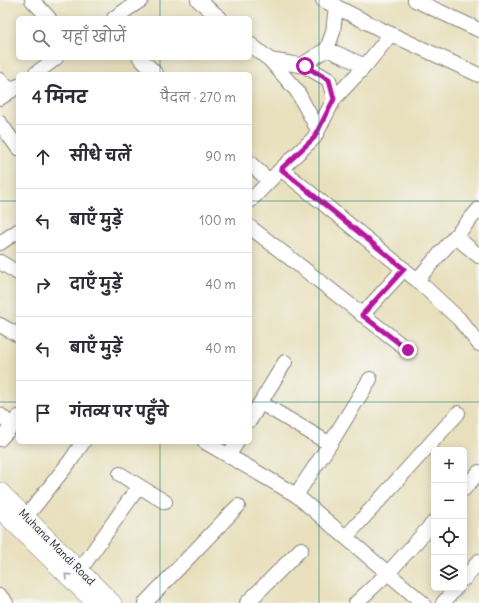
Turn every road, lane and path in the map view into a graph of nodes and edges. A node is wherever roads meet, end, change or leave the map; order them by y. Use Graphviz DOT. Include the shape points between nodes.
graph roads {
  1 [pos="32,0"];
  2 [pos="141,0"];
  3 [pos="198,0"];
  4 [pos="416,0"];
  5 [pos="330,3"];
  6 [pos="123,4"];
  7 [pos="47,16"];
  8 [pos="115,16"];
  9 [pos="218,16"];
  10 [pos="479,30"];
  11 [pos="391,34"];
  12 [pos="252,46"];
  13 [pos="327,49"];
  14 [pos="54,60"];
  15 [pos="142,60"];
  16 [pos="270,60"];
  17 [pos="302,65"];
  18 [pos="365,66"];
  19 [pos="38,72"];
  20 [pos="154,72"];
  21 [pos="479,75"];
  22 [pos="0,80"];
  23 [pos="10,92"];
  24 [pos="334,99"];
  25 [pos="0,123"];
  26 [pos="318,130"];
  27 [pos="16,145"];
  28 [pos="252,165"];
  29 [pos="281,169"];
  30 [pos="269,181"];
  31 [pos="252,199"];
  32 [pos="479,209"];
  33 [pos="252,229"];
  34 [pos="16,232"];
  35 [pos="456,237"];
  36 [pos="0,243"];
  37 [pos="479,256"];
  38 [pos="0,262"];
  39 [pos="404,269"];
  40 [pos="16,272"];
  41 [pos="417,280"];
  42 [pos="362,315"];
  43 [pos="0,325"];
  44 [pos="16,334"];
  45 [pos="479,344"];
  46 [pos="408,350"];
  47 [pos="285,362"];
  48 [pos="370,379"];
  49 [pos="260,403"];
  50 [pos="458,413"];
  51 [pos="0,415"];
  52 [pos="252,417"];
  53 [pos="15,422"];
  54 [pos="0,439"];
  55 [pos="82,444"];
  56 [pos="209,444"];
  57 [pos="236,444"];
  58 [pos="330,444"];
  59 [pos="229,455"];
  60 [pos="479,472"];
  61 [pos="120,474"];
  62 [pos="139,486"];
  63 [pos="467,486"];
  64 [pos="296,495"];
  65 [pos="2,502"];
  66 [pos="165,502"];
  67 [pos="238,506"];
  68 [pos="26,517"];
  69 [pos="431,525"];
  70 [pos="346,537"];
  71 [pos="301,549"];
  72 [pos="479,562"];
  73 [pos="80,570"];
  74 [pos="388,573"];
  75 [pos="467,576"];
  76 [pos="453,591"];
  77 [pos="0,596"];
  78 [pos="6,603"];
  79 [pos="95,603"];
  80 [pos="113,603"];
  81 [pos="145,603"];
  82 [pos="247,603"];
  83 [pos="356,603"];
  84 [pos="423,603"];
  85 [pos="442,603"];
  1 -- 7 [label="street"];
  2 -- 6 [label="street"];
  3 -- 9 [label="street"];
  4 -- 10 [label="street"];
  5 -- 11 [label="street"];
  5 -- 13 [label="street" via="333,32"];
  6 -- 8 [label="street"];
  11 -- 18 [label="street"];
  11 -- 21 [label="street"];
  12 -- 16 [label="street"];
  13 -- 17 [label="street"];
  13 -- 18 [label="street"];
  14 -- 19 [label="street"];
  15 -- 20 [label="street"];
  16 -- 17 [label="street"];
  16 -- 26 [label="street" via="297,90"];
  17 -- 24 [label="street" via="329,80"];
  18 -- 24 [label="street"];
  22 -- 23 [label="street"];
  24 -- 26 [label="street"];
  25 -- 27 [label="street"];
  26 -- 29 [label="street" via="314,138"];
  28 -- 30 [label="street"];
  29 -- 30 [label="street"];
  29 -- 39 [label="street"];
  30 -- 31 [label="street"];
  32 -- 35 [label="street"];
  33 -- 42 [label="street"];
  34 -- 36 [label="street"];
  35 -- 37 [label="street"];
  35 -- 41 [label="street"];
  38 -- 40 [label="street"];
  39 -- 41 [label="street"];
  39 -- 42 [label="street"];
  41 -- 45 [label="street" via="459,320"];
  42 -- 46 [label="street"];
  43 -- 44 [label="street"];
  47 -- 49 [label="street"];
  48 -- 58 [label="street"];
  49 -- 52 [label="street"];
  49 -- 58 [label="street"];
  50 -- 70 [label="street"];
  51 -- 53 [label="street"];
  53 -- 54 [label="street"];
  55 -- 68 [label="street"];
  56 -- 59 [label="street"];
  57 -- 59 [label="street"];
  58 -- 64 [label="street"];
  59 -- 64 [label="street"];
  60 -- 63 [label="street"];
  61 -- 62 [label="street"];
  62 -- 66 [label="street"];
  62 -- 73 [label="street"];
  64 -- 70 [label="street"];
  65 -- 68 [label="main road, Muhana Mandi Road"];
  79 -- 65 [label="main road, one-way"];
  67 -- 81 [label="street"];
  68 -- 73 [label="main road, Muhana Mandi Road"];
  69 -- 74 [label="street"];
  70 -- 74 [label="street"];
  71 -- 82 [label="street"];
  72 -- 75 [label="street"];
  73 -- 80 [label="main road, Muhana Mandi Road"];
  74 -- 83 [label="street"];
  74 -- 84 [label="street"];
  76 -- 85 [label="street"];
  77 -- 78 [label="street"];
}
